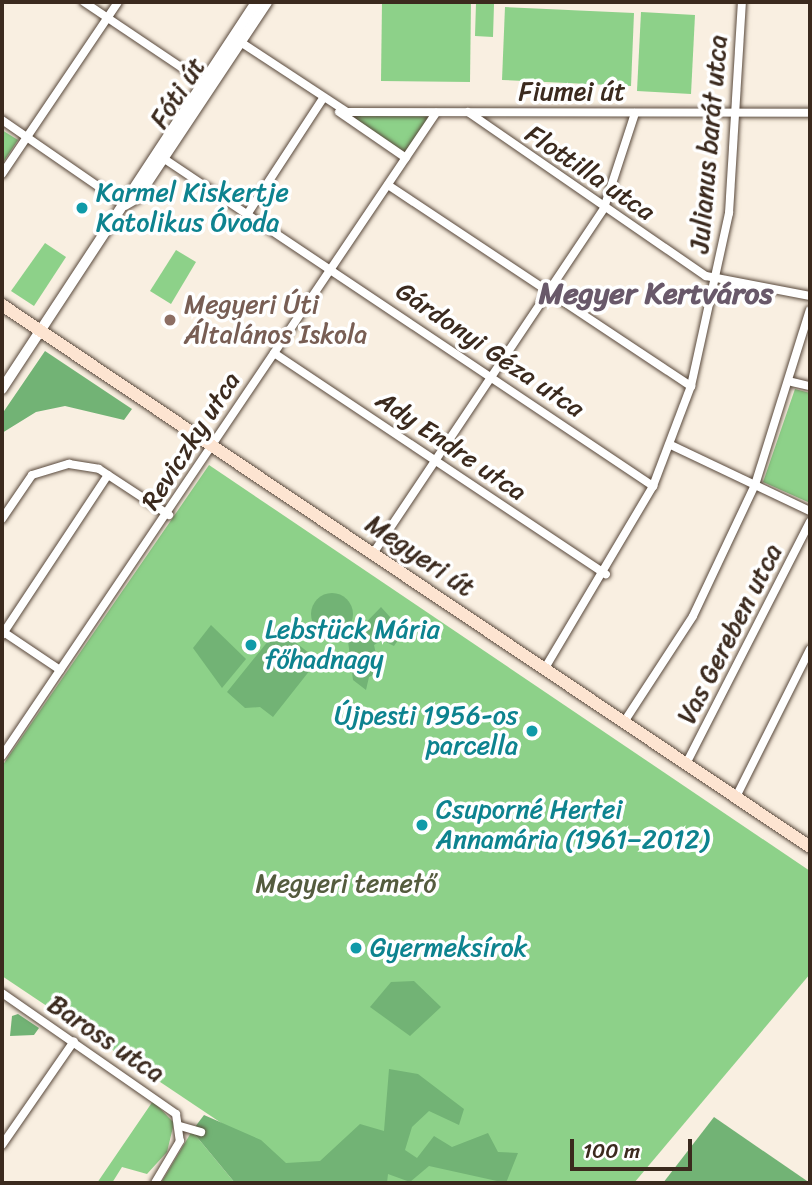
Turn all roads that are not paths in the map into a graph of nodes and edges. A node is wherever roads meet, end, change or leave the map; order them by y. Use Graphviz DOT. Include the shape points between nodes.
graph roads {
  1 [pos="84,2"];
  2 [pos="118,2"];
  3 [pos="256,2"];
  4 [pos="267,2"];
  5 [pos="742,2"];
  6 [pos="107,17"];
  7 [pos="239,41"];
  8 [pos="206,84"];
  9 [pos="322,100"];
  10 [pos="334,108"];
  11 [pos="468,112"];
  12 [pos="436,113"];
  13 [pos="635,113"];
  14 [pos="734,113"];
  15 [pos="810,113"];
  16 [pos="2,120"];
  17 [pos="27,137"];
  18 [pos="163,158"];
  19 [pos="406,158"];
  20 [pos="2,174"];
  21 [pos="387,185"];
  22 [pos="125,205"];
  23 [pos="604,208"];
  24 [pos="247,213"];
  25 [pos="330,268"];
  26 [pos="718,279"];
  27 [pos="548,294"];
  28 [pos="810,296"];
  29 [pos="2,305"];
  30 [pos="810,310"];
  31 [pos="42,331"];
  32 [pos="274,353"];
  33 [pos="493,378"];
  34 [pos="792,382"];
  35 [pos="691,386"];
  36 [pos="810,386"];
  37 [pos="2,388"];
  38 [pos="215,445"];
  39 [pos="671,445"];
  40 [pos="435,462"];
  41 [pos="108,475"];
  42 [pos="755,485"];
  43 [pos="653,486"];
  44 [pos="810,511"];
  45 [pos="169,515"];
  46 [pos="2,519"];
  47 [pos="810,522"];
  48 [pos="374,552"];
  49 [pos="606,574"];
  50 [pos="2,633"];
  51 [pos="810,649"];
  52 [pos="545,668"];
  53 [pos="60,670"];
  54 [pos="624,722"];
  55 [pos="2,755"];
  56 [pos="686,764"];
  57 [pos="736,797"];
  58 [pos="810,846"];
  59 [pos="2,993"];
  60 [pos="74,1041"];
  61 [pos="180,1126"];
  62 [pos="201,1132"];
  63 [pos="2,1145"];
  64 [pos="155,1183"];
  1 -- 6 [label="street"];
  2 -- 6 [label="street"];
  3 -- 8 [label="street, Fóti út"];
  4 -- 7 [label="street, Fóti út"];
  5 -- 14 [label="street, Julianus barát utca"];
  6 -- 8 [label="street"];
  6 -- 17 [label="street"];
  7 -- 8 [label="street, Fóti út"];
  7 -- 9 [label="street"];
  8 -- 18 [label="street, Fóti út"];
  8 -- 22 [label="street, Fóti út"];
  9 -- 10 [label="street"];
  9 -- 24 [label="street"];
  10 -- 12 [label="street, Fiumei út"];
  10 -- 19 [label="street"];
  11 -- 12 [label="street, Fiumei út"];
  11 -- 13 [label="street, Fiumei út"];
  11 -- 23 [label="street, Flottilla utca"];
  12 -- 19 [label="street, Reviczky utca"];
  13 -- 14 [label="street, Fiumei út"];
  13 -- 23 [label="street"];
  14 -- 15 [label="street, Fiumei út"];
  14 -- 26 [label="street, Julianus barát utca"];
  16 -- 17 [label="street"];
  17 -- 20 [label="street"];
  17 -- 22 [label="street"];
  18 -- 22 [label="street, Fóti út"];
  18 -- 24 [label="street, Gárdonyi Géza utca"];
  19 -- 21 [label="street, Reviczky utca"];
  21 -- 25 [label="street, Reviczky utca"];
  21 -- 27 [label="street"];
  22 -- 31 [label="street, Fóti út"];
  23 -- 26 [label="street, Flottilla utca"];
  23 -- 27 [label="street"];
  24 -- 25 [label="street, Gárdonyi Géza utca"];
  25 -- 32 [label="street, Reviczky utca"];
  25 -- 33 [label="street, Gárdonyi Géza utca"];
  26 -- 28 [label="street, Flottilla utca"];
  26 -- 35 [label="street, Julianus barát utca"];
  27 -- 33 [label="street"];
  27 -- 35 [label="street"];
  29 -- 31 [label="main road, Megyeri út"];
  30 -- 34 [label="street"];
  31 -- 37 [label="street, Fóti út"];
  31 -- 38 [label="main road, Megyeri út"];
  32 -- 38 [label="street, Reviczky utca"];
  32 -- 40 [label="street, Ady Endre utca"];
  33 -- 40 [label="street"];
  33 -- 43 [label="street, Gárdonyi Géza utca"];
  34 -- 36 [label="street"];
  34 -- 42 [label="street"];
  35 -- 39 [label="street, Julianus barát utca"];
  38 -- 45 [label="street, Reviczky utca"];
  38 -- 48 [label="main road, Megyeri út"];
  39 -- 42 [label="street"];
  39 -- 43 [label="street, Julianus barát utca"];
  40 -- 48 [label="street"];
  40 -- 49 [label="street, Ady Endre utca"];
  41 -- 45 [label="street"];
  41 -- 46 [label="street" via="69,464 32,475"];
  41 -- 50 [label="street"];
  42 -- 44 [label="street"];
  42 -- 54 [label="street" via="693,616"];
  43 -- 49 [label="street, Julianus barát utca"];
  45 -- 53 [label="street, Reviczky utca"];
  47 -- 56 [label="street, Vas Gereben utca"];
  48 -- 52 [label="main road, Megyeri út"];
  49 -- 52 [label="street, Julianus barát utca"];
  50 -- 53 [label="street"];
  51 -- 57 [label="street"];
  52 -- 54 [label="main road, Megyeri út"];
  53 -- 55 [label="street, Reviczky utca"];
  54 -- 56 [label="main road, Megyeri út"];
  56 -- 57 [label="main road, Megyeri út"];
  57 -- 58 [label="main road, Megyeri út"];
  59 -- 60 [label="street, Baross utca"];
  60 -- 61 [label="street, Baross utca" via="168,1106"];
  60 -- 63 [label="street"];
  61 -- 62 [label="street"];
  61 -- 64 [label="street" via="180,1141"];
}
